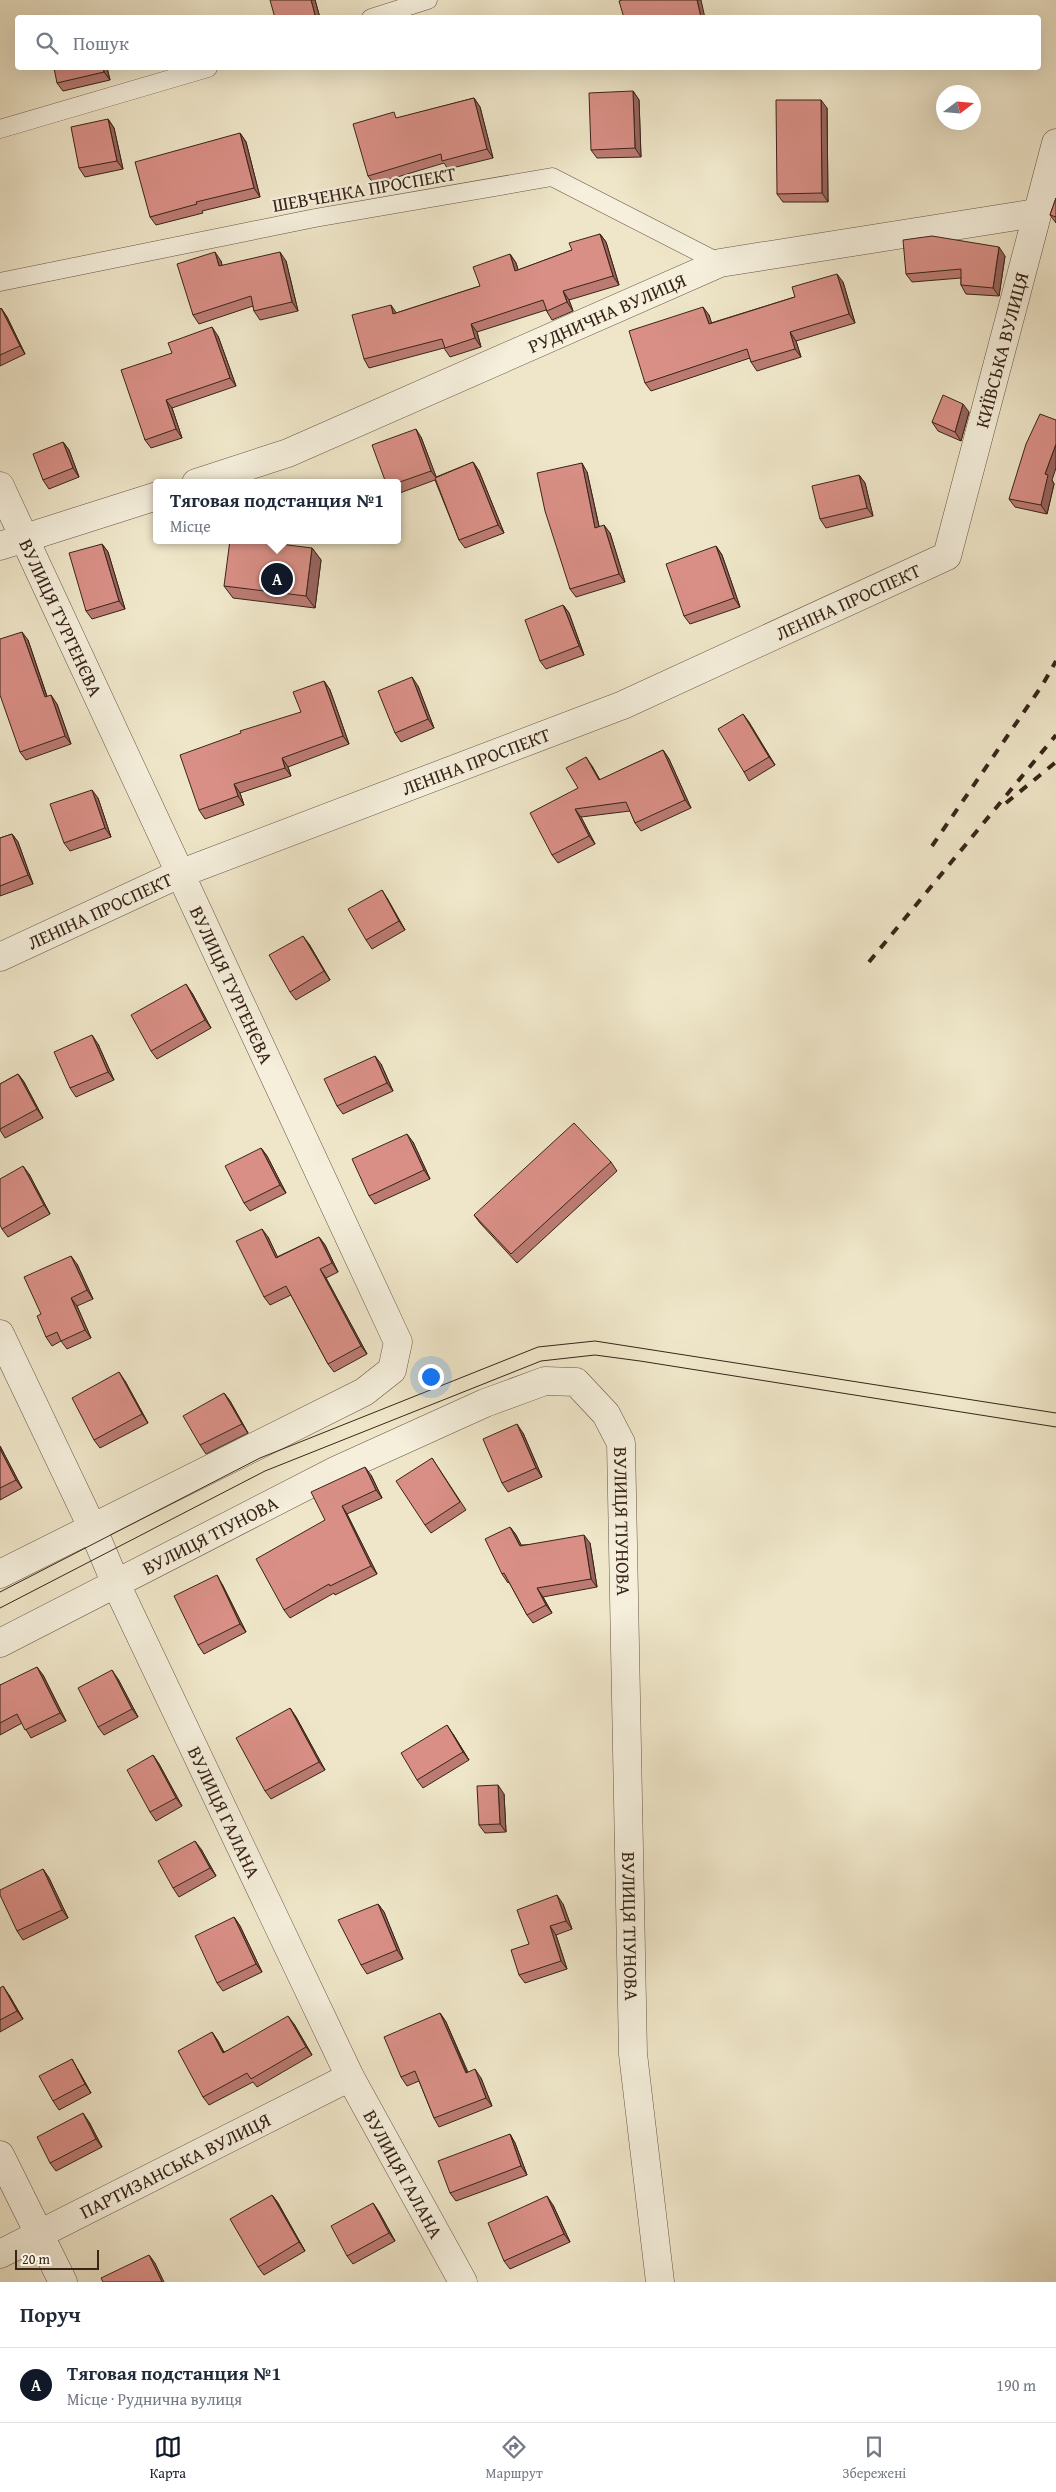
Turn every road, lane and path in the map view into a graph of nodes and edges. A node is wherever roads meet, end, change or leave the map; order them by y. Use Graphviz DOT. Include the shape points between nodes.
graph roads {
  1 [pos="428,0"];
  2 [pos="380,15"];
  3 [pos="201,70"];
  4 [pos="0,129"];
  5 [pos="1056,143"];
  6 [pos="1036,213"];
  7 [pos="720,263"];
  8 [pos="0,282"];
  9 [pos="208,479"];
  10 [pos="0,486"];
  11 [pos="153,497"];
  12 [pos="26,538"];
  13 [pos="0,546"];
  14 [pos="947,556"];
  15 [pos="179,874"];
  16 [pos="0,957"];
  17 [pos="0,1334"];
  18 [pos="92,1527"];
  19 [pos="0,1574"];
  20 [pos="116,1584"];
  21 [pos="0,1643"];
  22 [pos="350,2077"];
  23 [pos="0,2156"];
  24 [pos="39,2234"];
  25 [pos="0,2254"];
  26 [pos="63,2282"];
  27 [pos="463,2282"];
  28 [pos="660,2282"];
  1 -- 2 [label="lane"];
  3 -- 4 [label="lane"];
  5 -- 6 [label="street, КИЇВСЬКА ВУЛИЦЯ"];
  6 -- 7 [label="street, РУДНИЧНА ВУЛИЦЯ"];
  6 -- 14 [label="street, КИЇВСЬКА ВУЛИЦЯ"];
  7 -- 8 [label="lane, ШЕВЧЕНКА ПРОСПЕКТ" via="552,177 315,218"];
  7 -- 9 [label="street, РУДНИЧНА ВУЛИЦЯ" via="288,453"];
  10 -- 12 [label="street, ВУЛИЦЯ ТУРГЕНЄВА"];
  11 -- 12 [label="street"];
  12 -- 13 [label="street"];
  12 -- 15 [label="street, ВУЛИЦЯ ТУРГЕНЄВА"];
  14 -- 15 [label="street, ЛЕНІНА ПРОСПЕКТ" via="623,705"];
  15 -- 16 [label="street, ЛЕНІНА ПРОСПЕКТ"];
  15 -- 18 [label="street, ВУЛИЦЯ ТУРГЕНЄВА" via="398,1342 392,1370 364,1392"];
  17 -- 18 [label="street, ВУЛИЦЯ ГАЛАНА"];
  18 -- 19 [label="street"];
  18 -- 20 [label="street, ВУЛИЦЯ ГАЛАНА"];
  20 -- 21 [label="street, ВУЛИЦЯ ТІУНОВА"];
  20 -- 22 [label="street, ВУЛИЦЯ ГАЛАНА"];
  20 -- 28 [label="street, ВУЛИЦЯ ТІУНОВА" via="337,1470 485,1403 544,1382 576,1382 606,1414 621,1442 633,2054"];
  22 -- 24 [label="street, ПАРТИЗАНСЬКА ВУЛИЦЯ"];
  22 -- 27 [label="street, ВУЛИЦЯ ГАЛАНА"];
  23 -- 24 [label="street"];
  24 -- 25 [label="street, ПАРТИЗАНСЬКА ВУЛИЦЯ"];
  24 -- 26 [label="street"];
}
